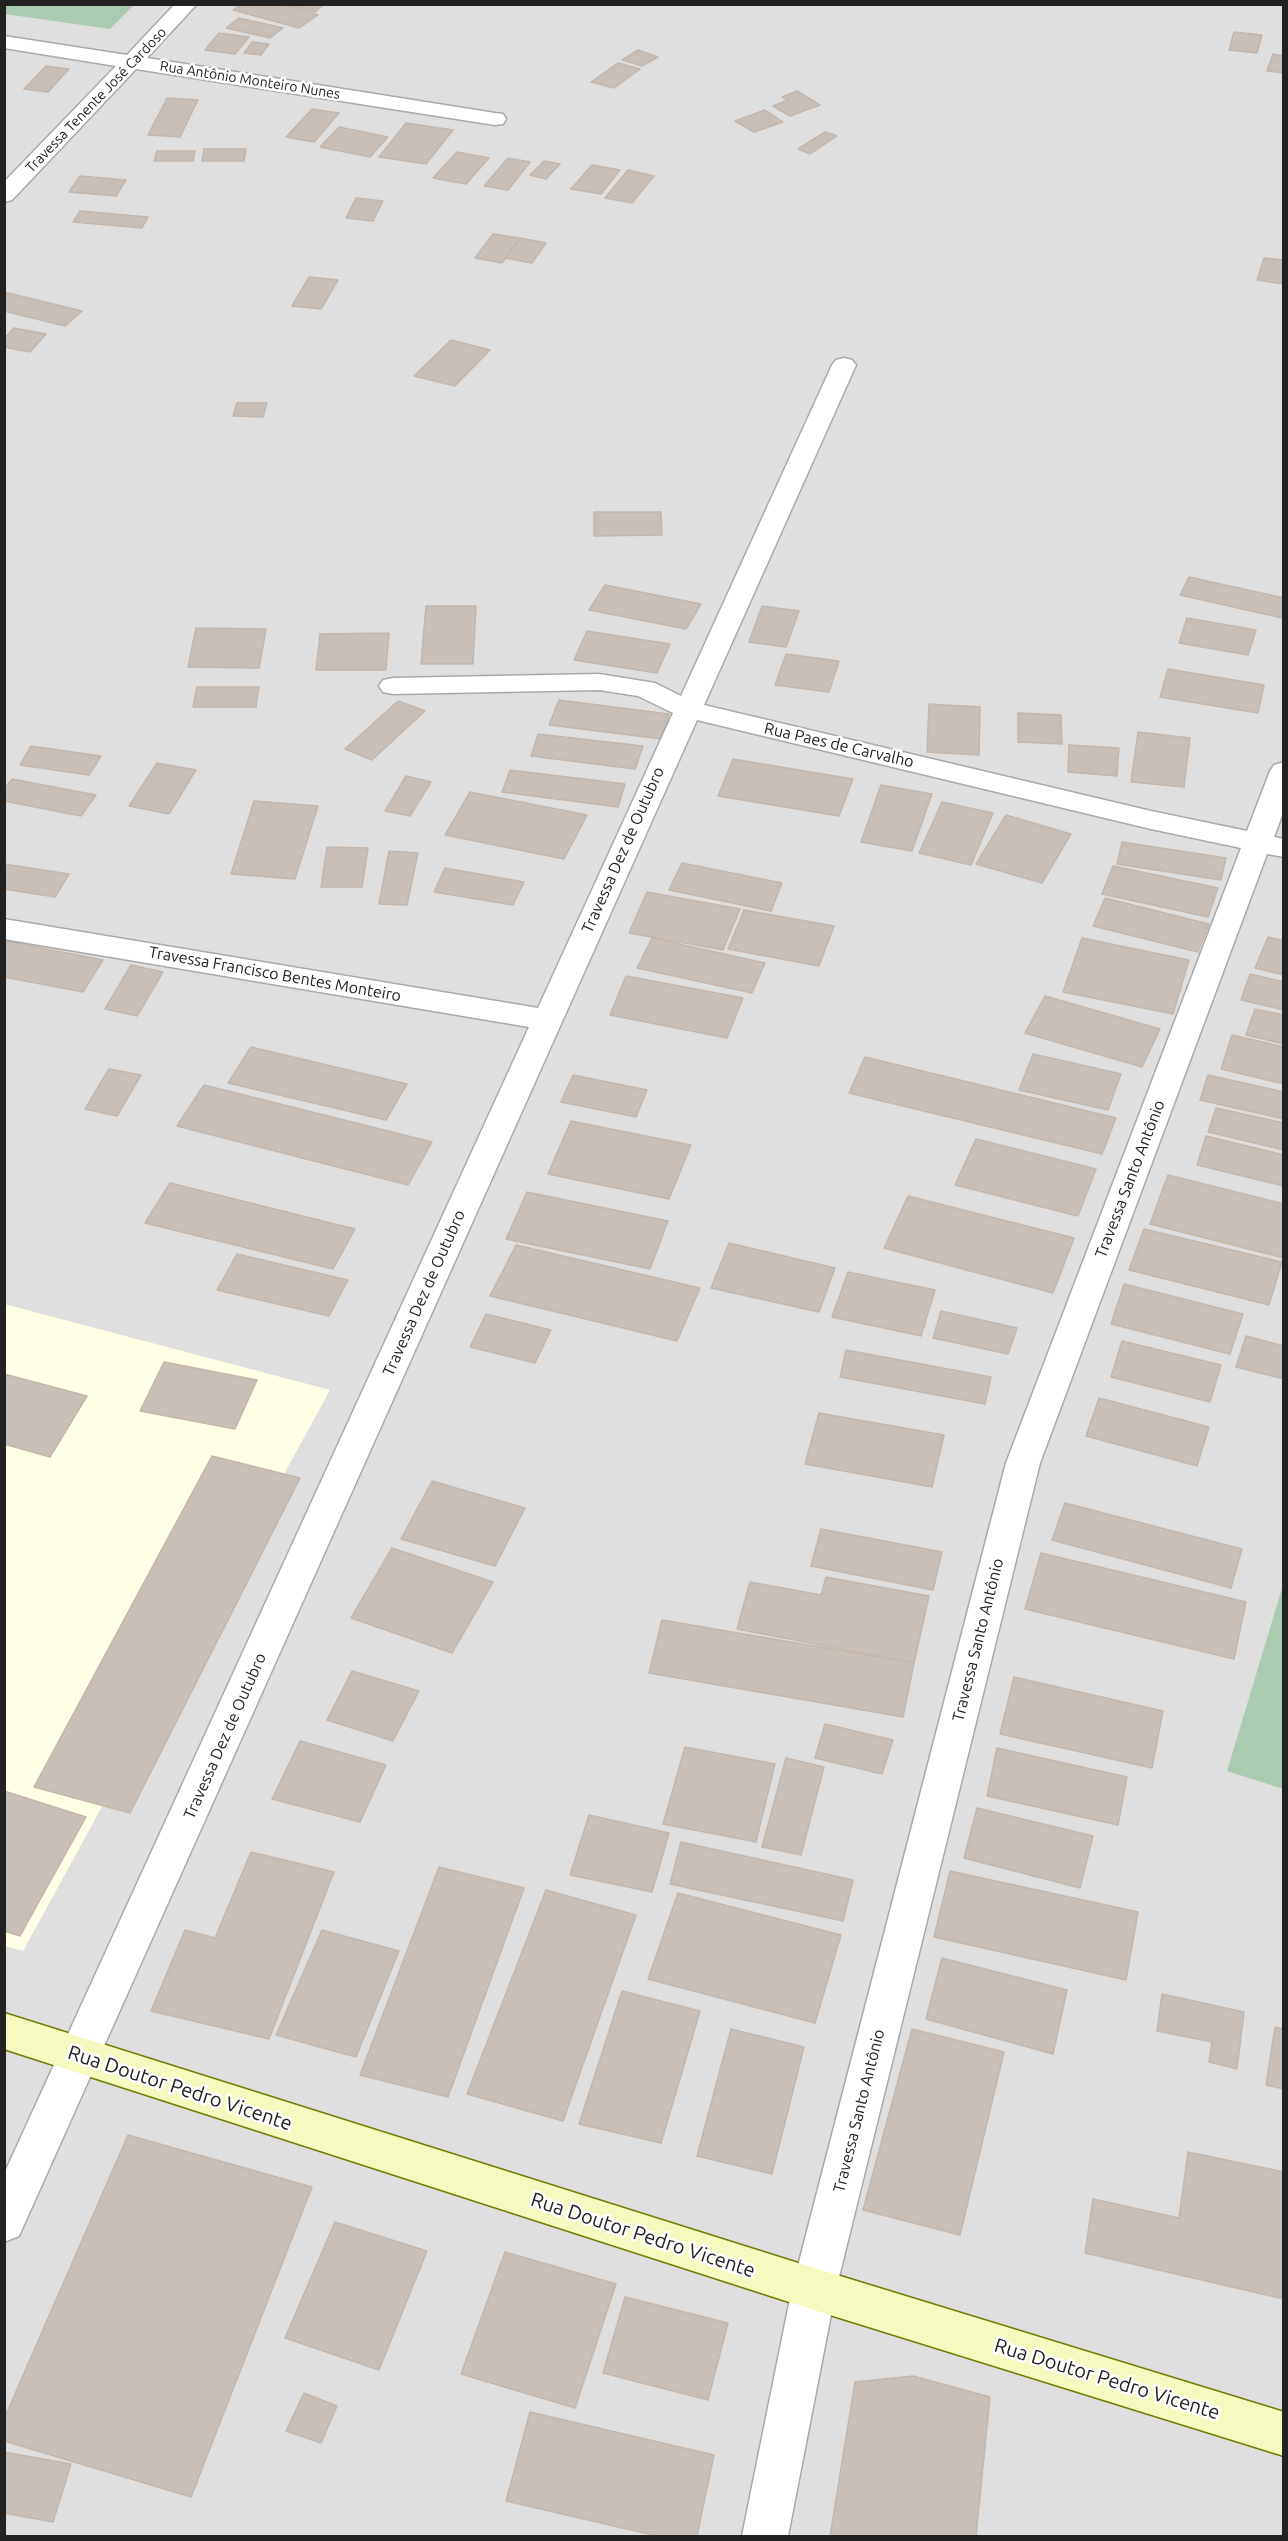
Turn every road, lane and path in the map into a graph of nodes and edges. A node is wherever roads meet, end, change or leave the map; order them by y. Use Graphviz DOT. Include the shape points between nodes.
graph roads {
  1 [pos="187,4"];
  2 [pos="4,42"];
  3 [pos="132,61"];
  4 [pos="495,119"];
  5 [pos="4,195"];
  6 [pos="844,365"];
  7 [pos="393,686"];
  8 [pos="687,709"];
  9 [pos="1284,771"];
  10 [pos="1270,845"];
  11 [pos="4,929"];
  12 [pos="546,1020"];
  13 [pos="4,2031"];
  14 [pos="81,2057"];
  15 [pos="4,2222"];
  16 [pos="814,2289"];
  17 [pos="1284,2433"];
  18 [pos="765,2536"];
  1 -- 3 [label="street, Travessa Tenente José Cardoso"];
  2 -- 3 [label="street, Rua Antônio Monteiro Nunes"];
  3 -- 4 [label="street, Rua Antônio Monteiro Nunes"];
  3 -- 5 [label="street, Travessa Tenente José Cardoso"];
  6 -- 8 [label="street, Travessa Dez de Outubro"];
  7 -- 8 [label="street, Rua Paes de Carvalho" via="599,682 645,688"];
  8 -- 10 [label="street, Rua Paes de Carvalho"];
  8 -- 12 [label="street, Travessa Dez de Outubro"];
  9 -- 10 [label="street, Travessa Santo Antônio"];
  10 -- 16 [label="street, Travessa Santo Antônio" via="1023,1463"];
  11 -- 12 [label="street, Travessa Francisco Bentes Monteiro"];
  12 -- 14 [label="street, Travessa Dez de Outubro"];
  13 -- 14 [label="street, Rua Doutor Pedro Vicente"];
  14 -- 15 [label="street, Travessa Dez de Outubro"];
  14 -- 16 [label="street, Rua Doutor Pedro Vicente"];
  16 -- 17 [label="street, Rua Doutor Pedro Vicente"];
  16 -- 18 [label="street, Travessa Santo Antônio"];
}
